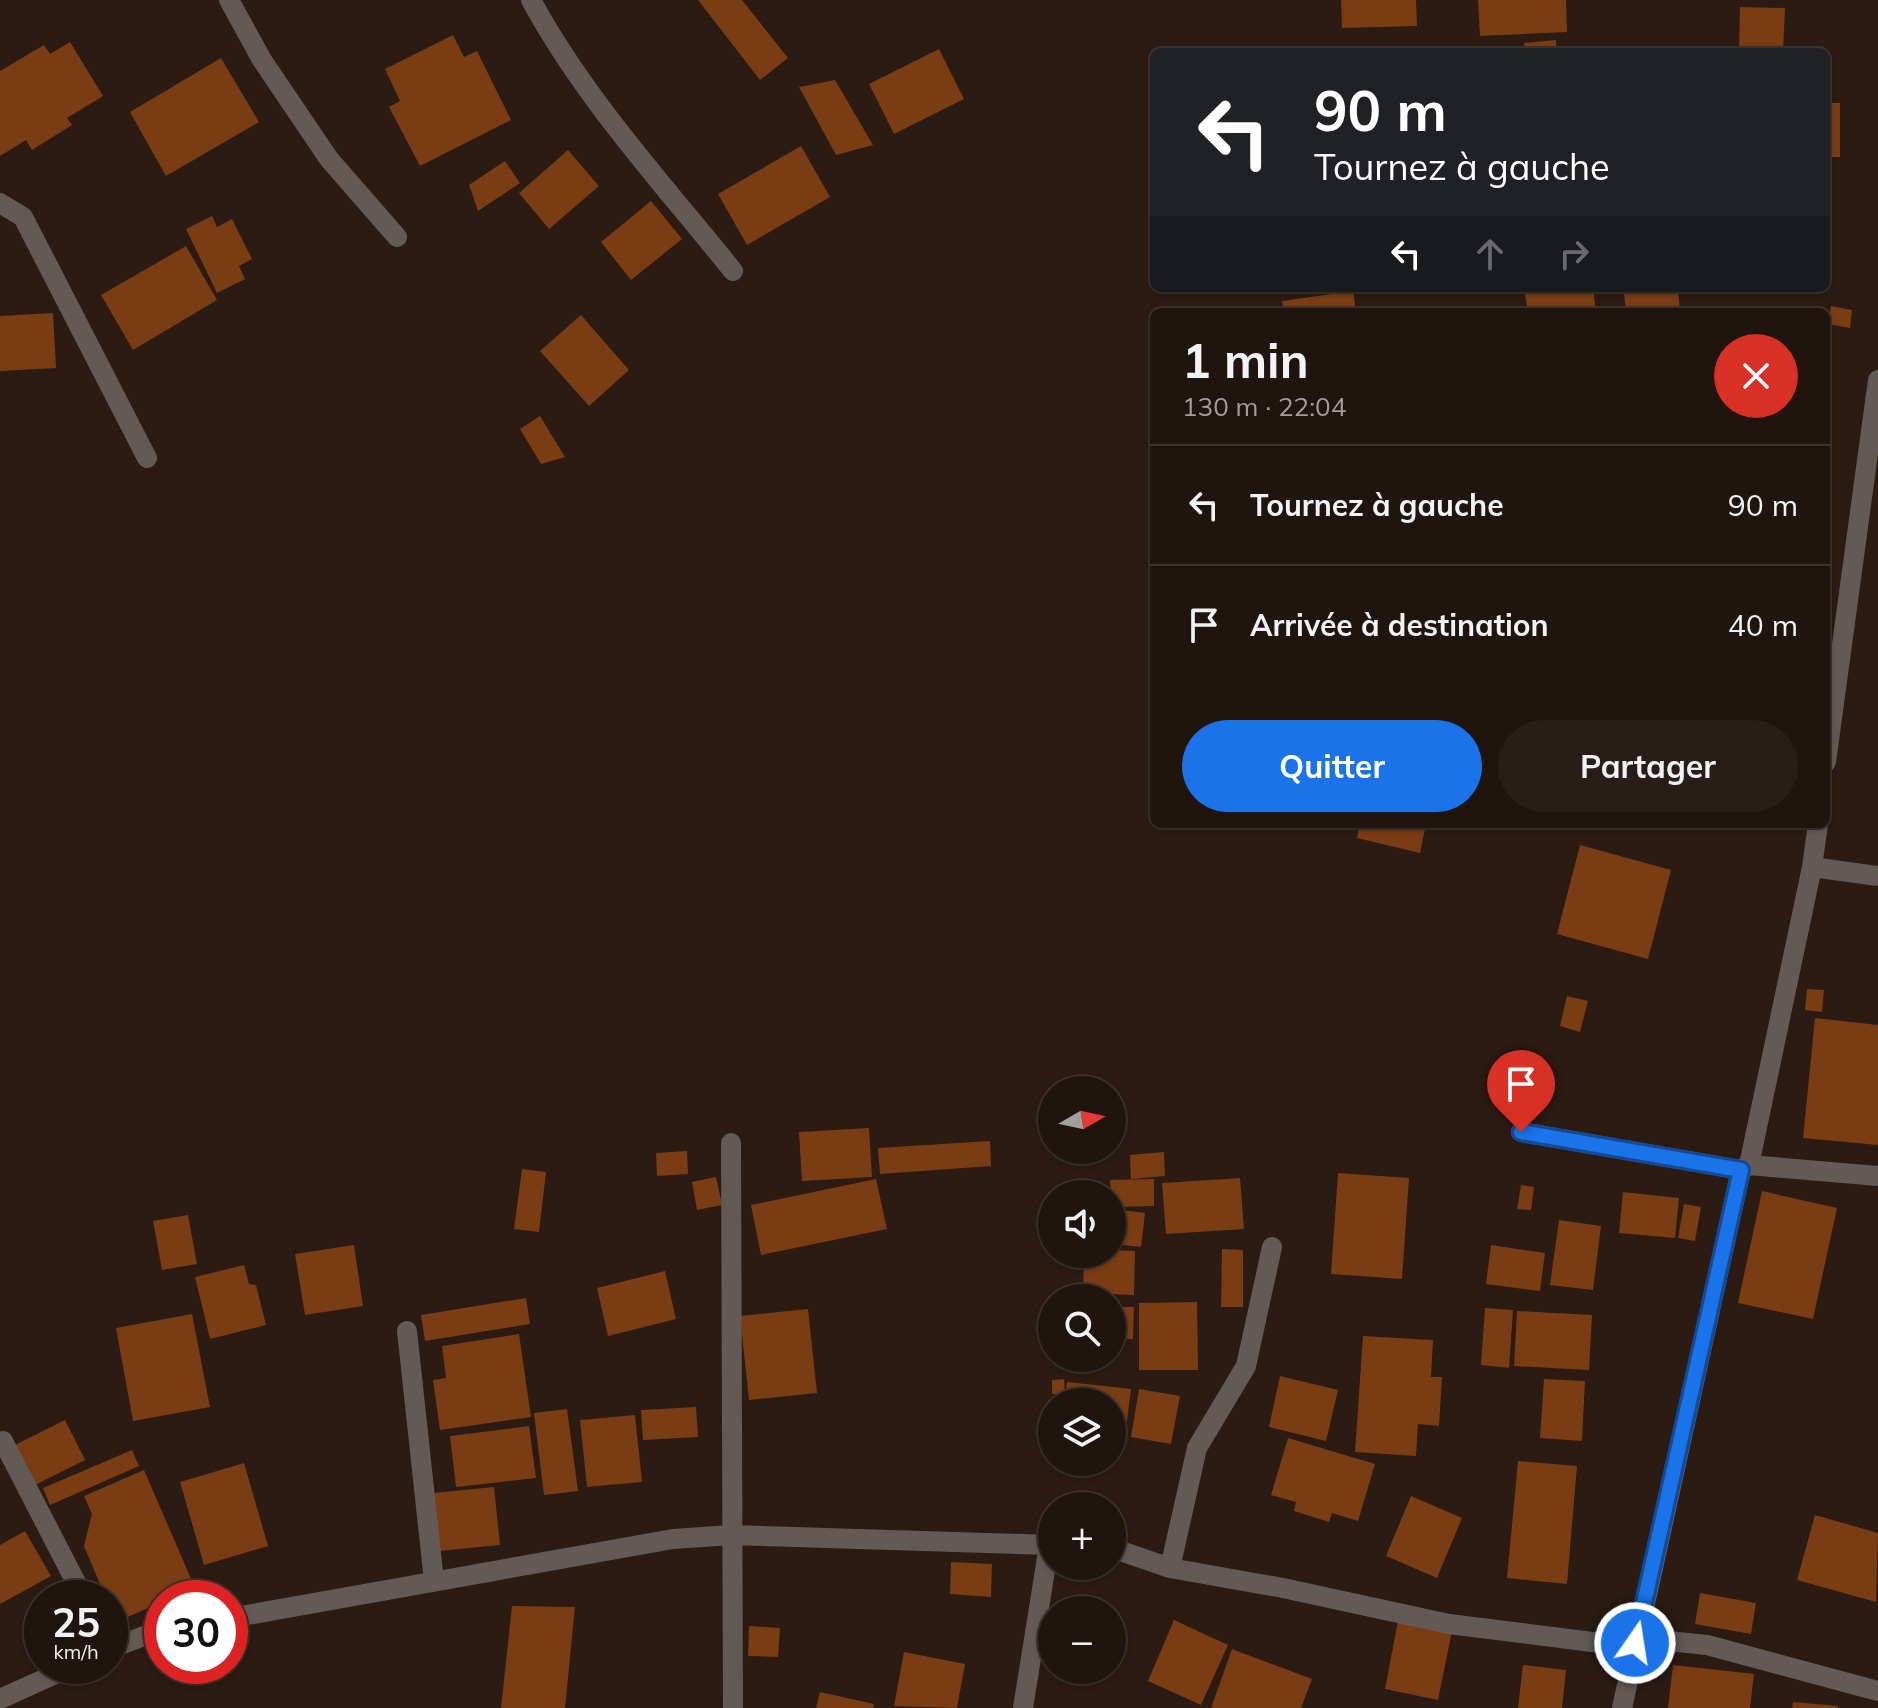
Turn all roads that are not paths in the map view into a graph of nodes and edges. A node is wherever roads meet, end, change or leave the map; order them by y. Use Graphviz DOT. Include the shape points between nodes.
graph roads {
  1 [pos="229,0"];
  2 [pos="531,0"];
  3 [pos="0,203"];
  4 [pos="23,217"];
  5 [pos="0,223"];
  6 [pos="397,237"];
  7 [pos="733,271"];
  8 [pos="1878,380"];
  9 [pos="147,458"];
  10 [pos="1830,733"];
  11 [pos="1817,828"];
  12 [pos="1812,867"];
  13 [pos="1878,876"];
  14 [pos="1521,1132"];
  15 [pos="731,1143"];
  16 [pos="1745,1167"];
  17 [pos="1878,1176"];
  18 [pos="1272,1247"];
  19 [pos="407,1331"];
  20 [pos="0,1442"];
  21 [pos="731,1535"];
  22 [pos="1038,1545"];
  23 [pos="1126,1553"];
  24 [pos="1170,1568"];
  25 [pos="75,1580"];
  26 [pos="1044,1580"];
  27 [pos="434,1581"];
  28 [pos="248,1615"];
  29 [pos="1635,1643"];
  30 [pos="38,1684"];
  31 [pos="1878,1691"];
  32 [pos="4,1701"];
  33 [pos="733,1708"];
  34 [pos="1023,1708"];
  35 [pos="1622,1708"];
  1 -- 6 [label="street" via="262,60 329,159"];
  2 -- 7 [label="street" via="623,135"];
  3 -- 4 [label="street"];
  4 -- 5 [label="street"];
  4 -- 9 [label="street"];
  8 -- 10 [label="street"];
  11 -- 12 [label="street"];
  12 -- 13 [label="street"];
  12 -- 16 [label="street"];
  14 -- 16 [label="street"];
  15 -- 21 [label="street"];
  16 -- 17 [label="street"];
  16 -- 29 [label="street"];
  18 -- 24 [label="street" via="1246,1366 1197,1448"];
  19 -- 27 [label="street"];
  20 -- 25 [label="street"];
  21 -- 22 [label="street"];
  21 -- 27 [label="street" via="673,1539"];
  21 -- 33 [label="street"];
  23 -- 24 [label="street"];
  24 -- 29 [label="street" via="1449,1624"];
  26 -- 34 [label="street"];
  27 -- 28 [label="street"];
  29 -- 31 [label="street" via="1707,1645"];
  29 -- 35 [label="street"];
  30 -- 32 [label="street"];
}
